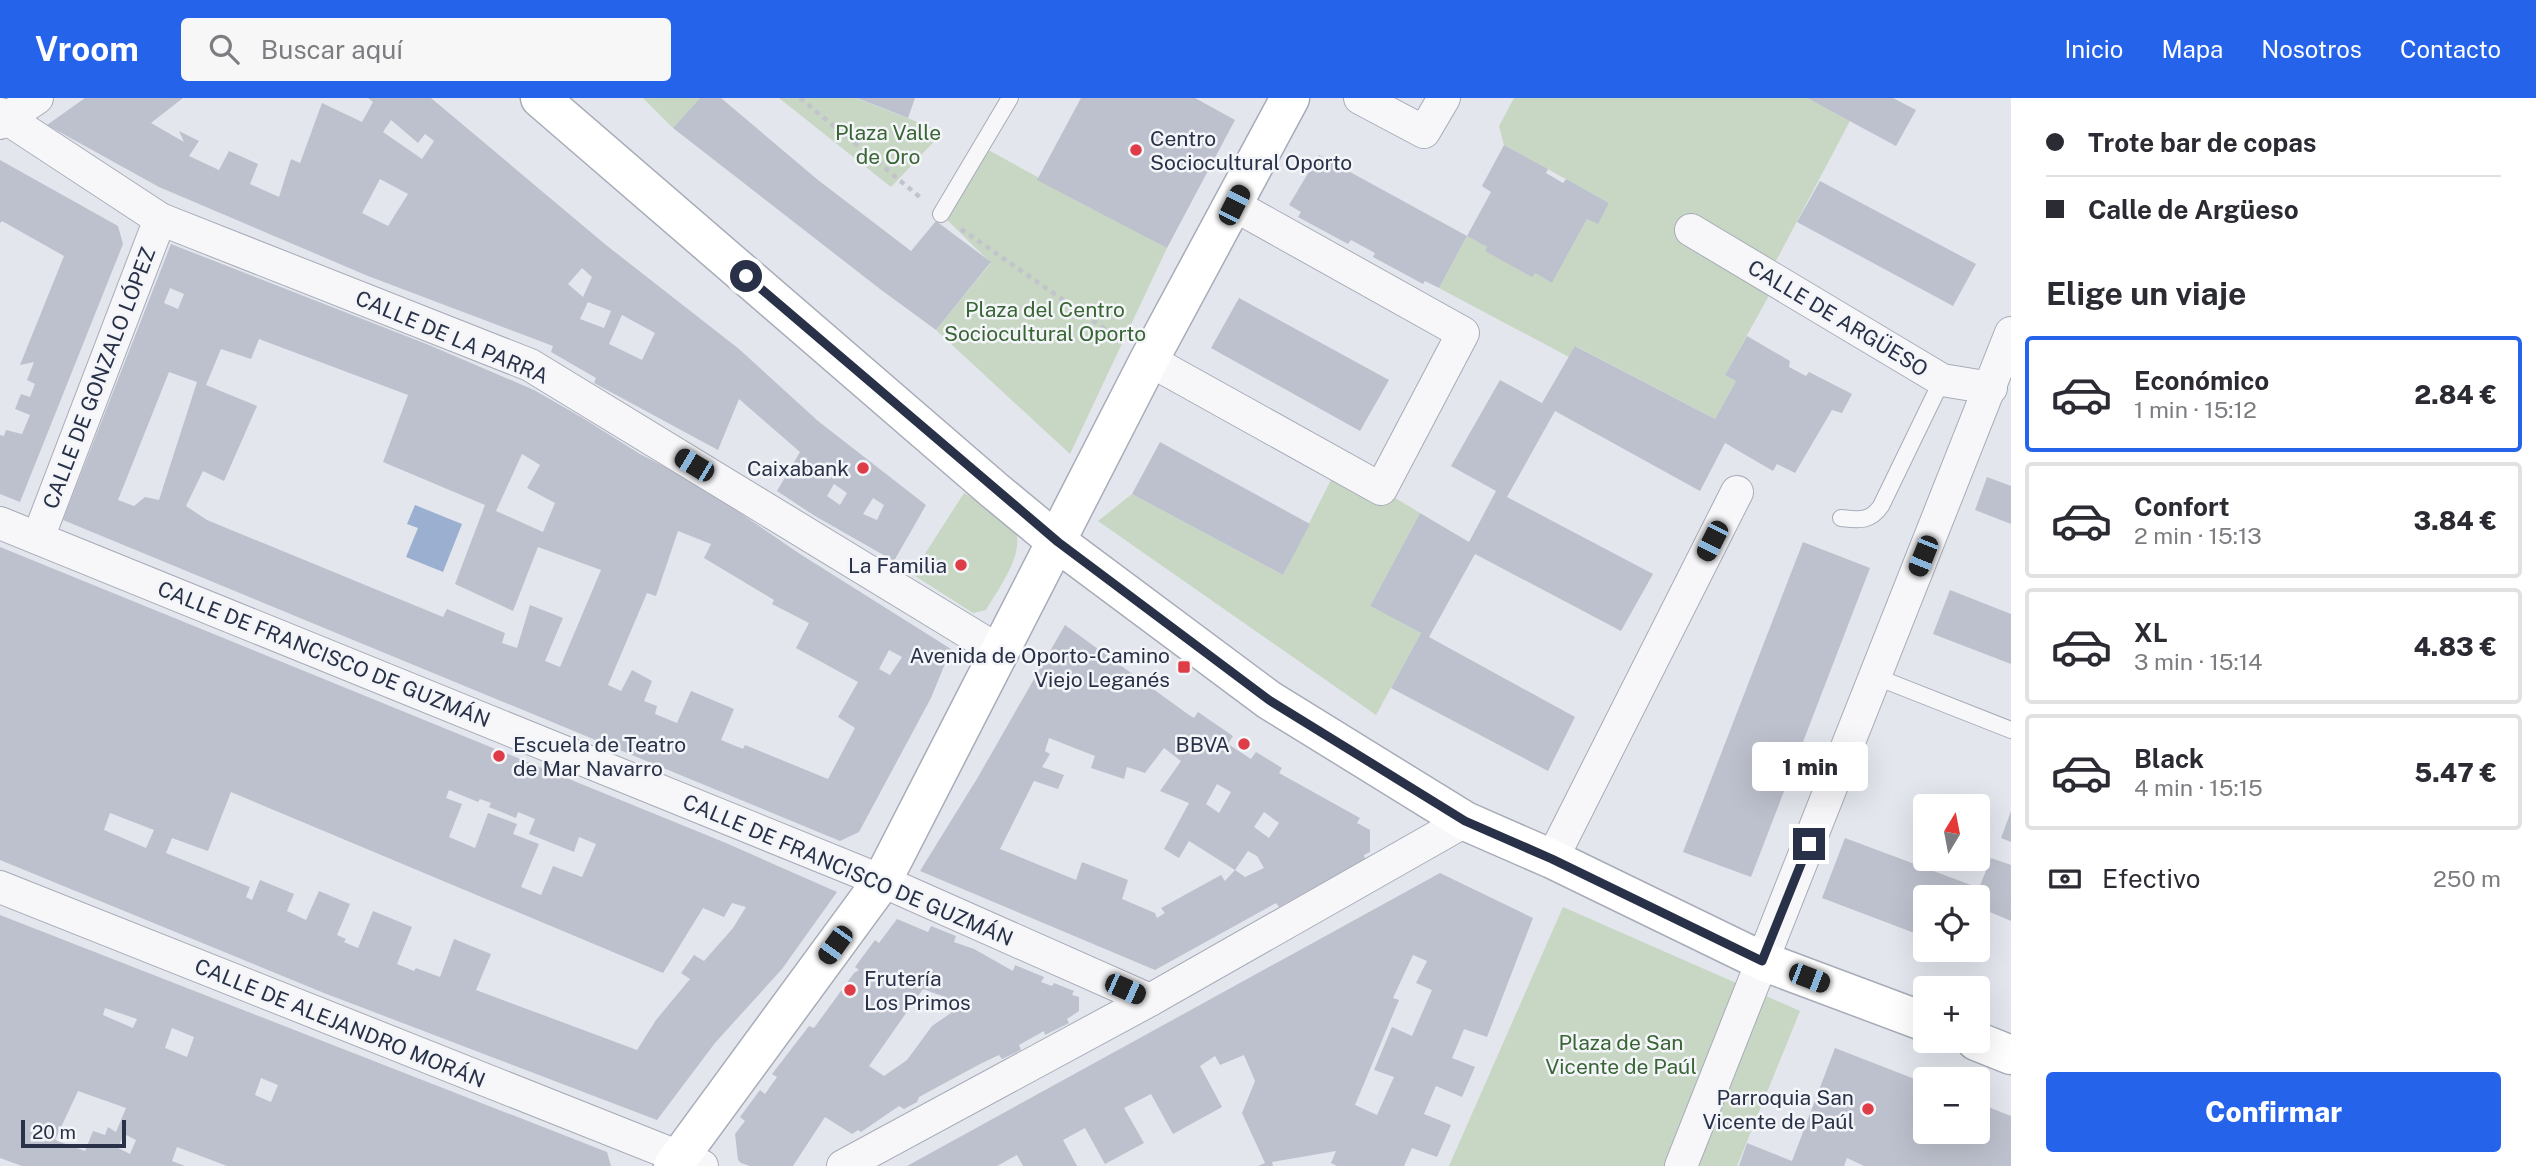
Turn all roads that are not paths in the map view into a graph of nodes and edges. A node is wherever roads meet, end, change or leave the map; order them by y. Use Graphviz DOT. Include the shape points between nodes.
graph roads {
  1 [pos="37,98"];
  2 [pos="540,98"];
  3 [pos="1010,98"];
  4 [pos="1360,98"];
  5 [pos="1444,98"];
  6 [pos="1283,104"];
  7 [pos="2,119"];
  8 [pos="1234,205"];
  9 [pos="941,214"];
  10 [pos="160,219"];
  11 [pos="1691,230"];
  12 [pos="2011,333"];
  13 [pos="1149,359"];
  14 [pos="1942,380"];
  15 [pos="2001,391"];
  16 [pos="1737,492"];
  17 [pos="1841,518"];
  18 [pos="0,523"];
  19 [pos="38,538"];
  20 [pos="1058,542"];
  21 [pos="999,651"];
  22 [pos="1874,676"];
  23 [pos="2011,730"];
  24 [pos="1465,821"];
  25 [pos="1552,859"];
  26 [pos="882,881"];
  27 [pos="0,887"];
  28 [pos="1762,961"];
  29 [pos="1150,1000"];
  30 [pos="1913,1018"];
  31 [pos="1990,1047"];
  32 [pos="2011,1055"];
  33 [pos="684,1163"];
  34 [pos="843,1166"];
  35 [pos="1681,1166"];
  1 -- 7 [label="street"];
  2 -- 20 [label="main road"];
  3 -- 9 [label="lane"];
  4 -- 5 [label="street" via="1424,132"];
  6 -- 8 [label="main road"];
  7 -- 10 [label="street, CALLE DE LA PARRA"];
  8 -- 13 [label="main road"];
  8 -- 13 [label="street" via="1463,333 1381,489"];
  10 -- 19 [label="street, CALLE DE GONZALO LÓPEZ"];
  10 -- 21 [label="street, CALLE DE LA PARRA" via="530,365"];
  11 -- 14 [label="street, CALLE DE ARGÜESO"];
  12 -- 15 [label="street"];
  13 -- 20 [label="main road"];
  14 -- 15 [label="street, CALLE DE ARGÜESO"];
  14 -- 17 [label="lane" via="1881,506 1863,520"];
  15 -- 22 [label="street"];
  16 -- 25 [label="street"];
  18 -- 19 [label="street, CALLE DE FRANCISCO DE GUZMÁN"];
  19 -- 26 [label="street, CALLE DE FRANCISCO DE GUZMÁN"];
  20 -- 21 [label="main road"];
  20 -- 24 [label="main road" via="1269,700"];
  21 -- 26 [label="main road"];
  22 -- 23 [label="lane"];
  22 -- 28 [label="street"];
  24 -- 25 [label="main road"];
  24 -- 29 [label="street"];
  25 -- 28 [label="main road"];
  26 -- 29 [label="street, CALLE DE FRANCISCO DE GUZMÁN"];
  26 -- 33 [label="main road"];
  27 -- 33 [label="street, CALLE DE ALEJANDRO MORÁN"];
  28 -- 30 [label="main road"];
  28 -- 35 [label="street"];
  29 -- 34 [label="street"];
  31 -- 32 [label="main road"];
}
